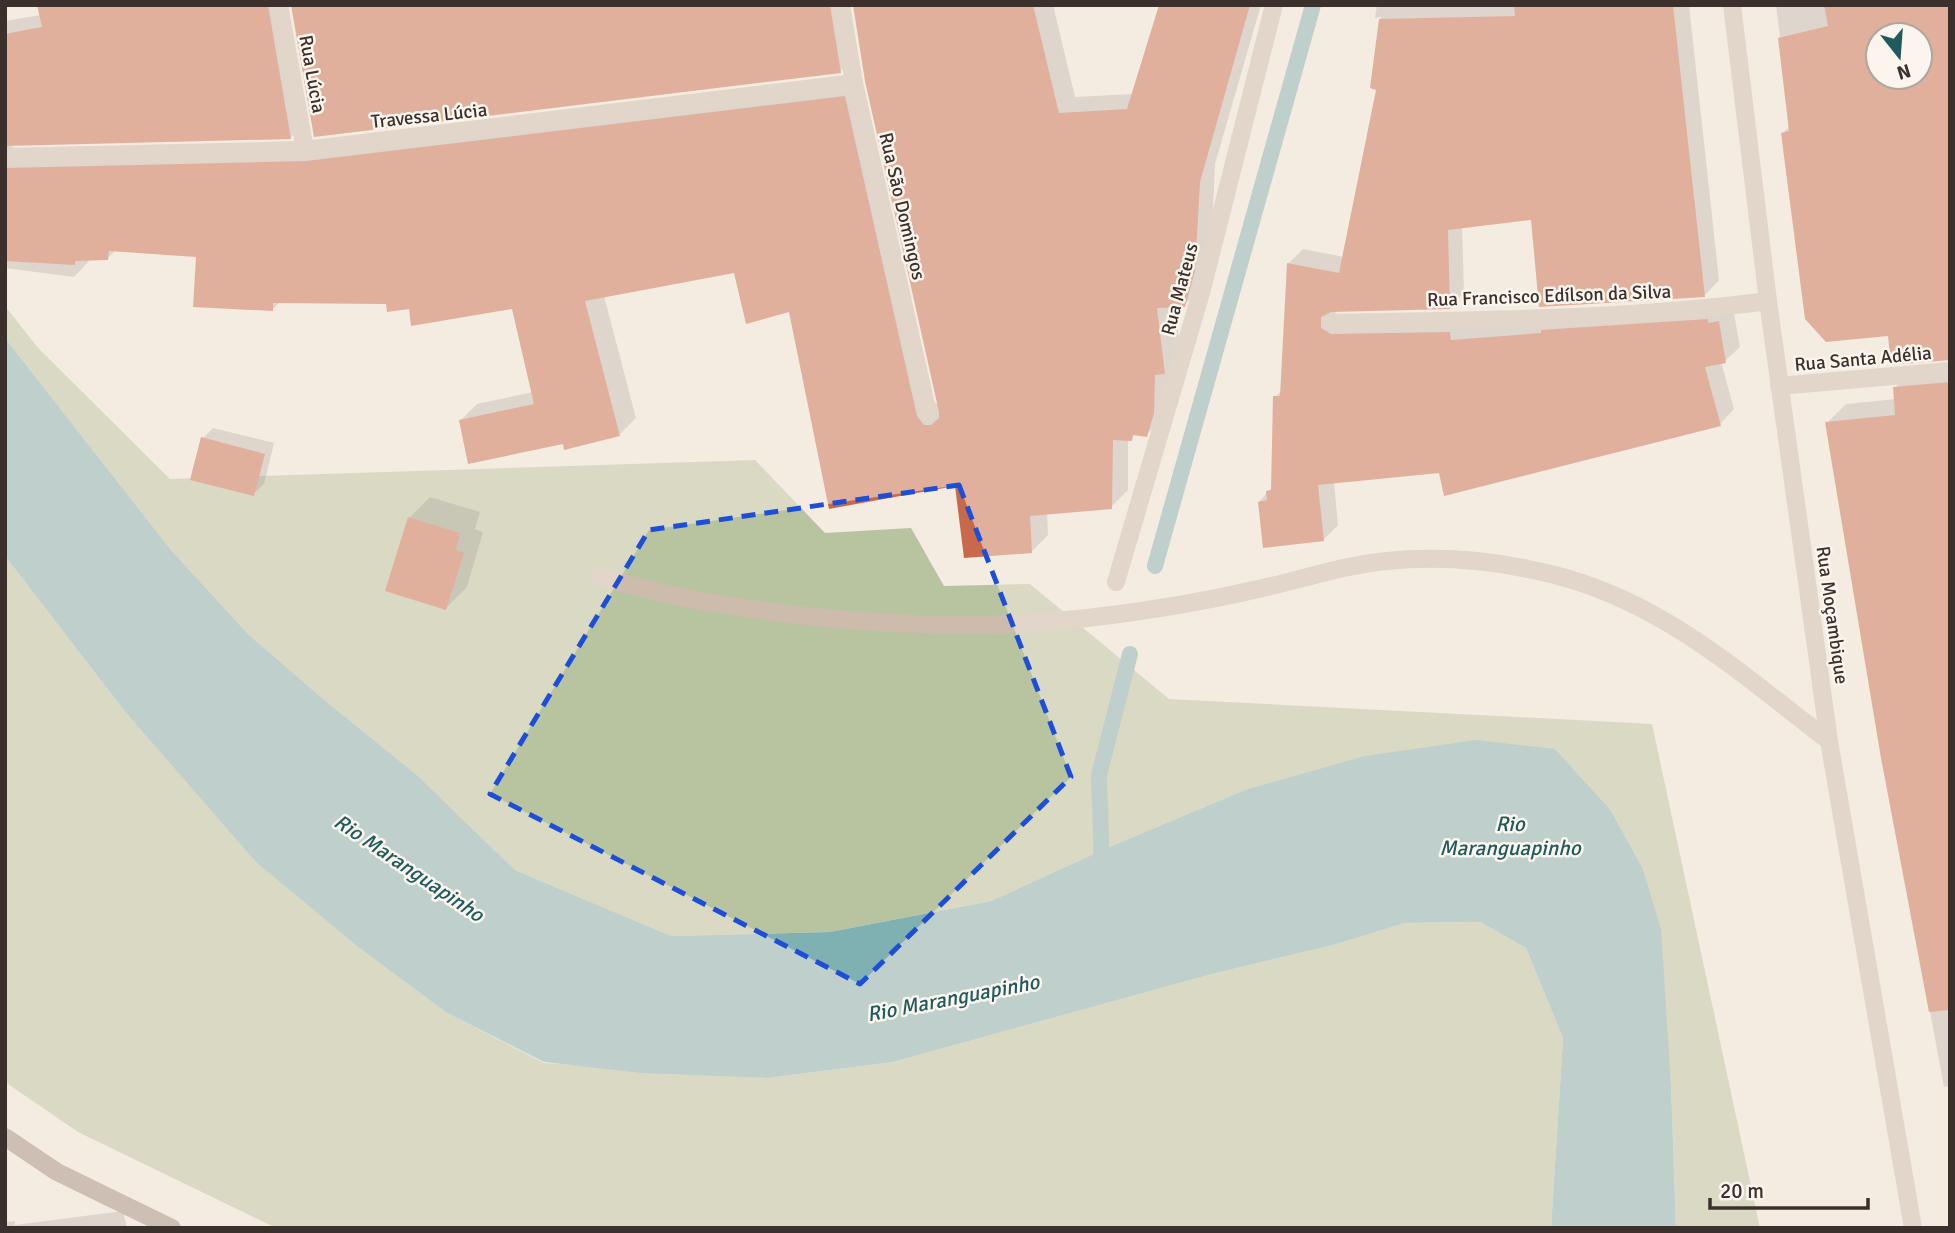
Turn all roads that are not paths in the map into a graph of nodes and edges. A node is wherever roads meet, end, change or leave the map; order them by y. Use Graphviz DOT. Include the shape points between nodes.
graph roads {
  1 [pos="279,5"];
  2 [pos="841,5"];
  3 [pos="1274,5"];
  4 [pos="1732,5"];
  5 [pos="854,83"];
  6 [pos="305,150"];
  7 [pos="5,157"];
  8 [pos="1768,301"];
  9 [pos="1331,323"];
  10 [pos="1950,371"];
  11 [pos="1779,386"];
  12 [pos="928,414"];
  13 [pos="600,577"];
  14 [pos="1116,582"];
  15 [pos="1829,741"];
  16 [pos="5,1138"];
  17 [pos="153,1224"];
  18 [pos="172,1228"];
  19 [pos="1913,1228"];
  1 -- 6 [label="street, Rua Lúcia"];
  2 -- 5 [label="street, Rua São Domingos"];
  3 -- 14 [label="street, Rua Mateus" via="1201,293"];
  4 -- 8 [label="street, Rua Moçambique"];
  5 -- 6 [label="street, Travessa Lúcia"];
  5 -- 12 [label="street, Rua São Domingos"];
  6 -- 7 [label="street, Travessa Lúcia"];
  8 -- 9 [label="street, Rua Francisco Edílson da Silva" via="1525,318"];
  8 -- 11 [label="street, Rua Moçambique"];
  10 -- 11 [label="street, Rua Santa Adélia"];
  11 -- 15 [label="street, Rua Moçambique"];
  13 -- 15 [label="street" via="697,600 795,616 895,624 995,624 1087,618 1178,605 1326,570 1387,561 1448,559 1508,565 1581,583 1670,622"];
  15 -- 19 [label="street, Rua Moçambique"];
  16 -- 17 [label="main road"];
  17 -- 18 [label="main road"];
}
